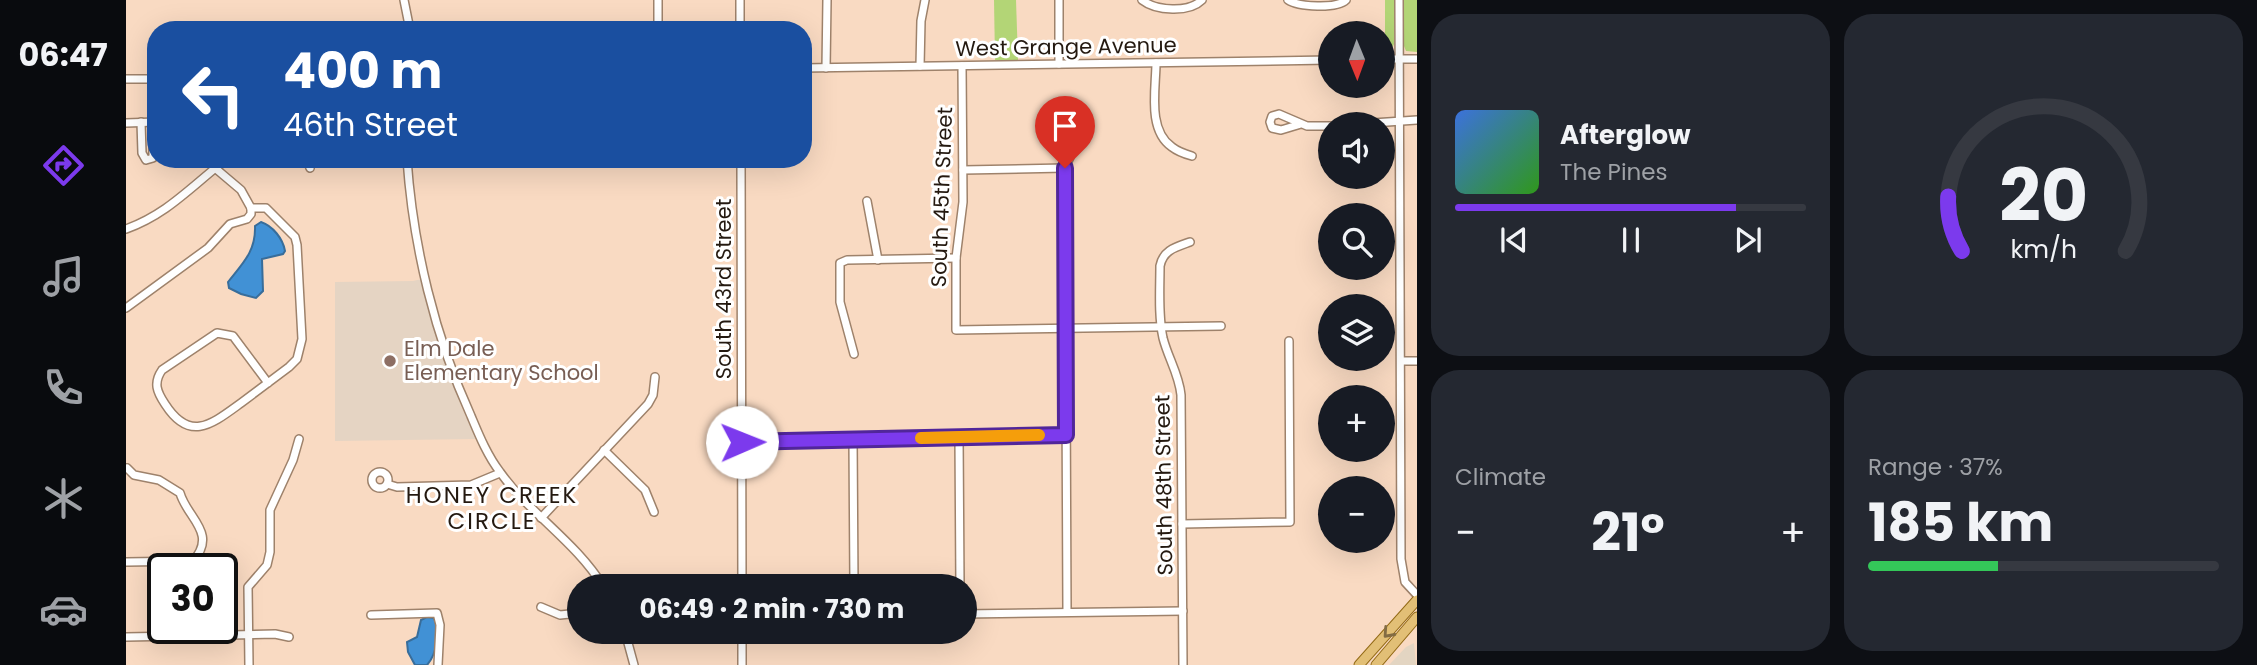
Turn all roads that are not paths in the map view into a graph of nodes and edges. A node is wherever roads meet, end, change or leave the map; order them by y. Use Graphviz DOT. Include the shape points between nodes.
graph roads {
  1 [pos="404,0"];
  2 [pos="658,0"];
  3 [pos="740,0"];
  4 [pos="827,0"];
  5 [pos="925,0"];
  6 [pos="1059,0"];
  7 [pos="1142,0"];
  8 [pos="1202,0"];
  9 [pos="1288,0"];
  10 [pos="1346,0"];
  11 [pos="1399,0"];
  12 [pos="409,21"];
  13 [pos="658,21"];
  14 [pos="740,21"];
  15 [pos="1417,58"];
  16 [pos="1398,59"];
  17 [pos="1318,60"];
  18 [pos="1156,63"];
  19 [pos="1059,64"];
  20 [pos="920,66"];
  21 [pos="962,66"];
  22 [pos="812,68"];
  23 [pos="826,68"];
  24 [pos="126,79"];
  25 [pos="147,79"];
  26 [pos="1417,120"];
  27 [pos="1395,121"];
  28 [pos="1400,121"];
  29 [pos="126,122"];
  30 [pos="141,122"];
  31 [pos="147,122"];
  32 [pos="1301,124"];
  33 [pos="1318,125"];
  34 [pos="1192,156"];
  35 [pos="1070,157"];
  36 [pos="147,159"];
  37 [pos="212,168"];
  38 [pos="220,168"];
  39 [pos="408,168"];
  40 [pos="741,168"];
  41 [pos="1065,168"];
  42 [pos="963,170"];
  43 [pos="867,201"];
  44 [pos="251,208"];
  45 [pos="126,229"];
  46 [pos="1190,242"];
  47 [pos="956,258"];
  48 [pos="878,260"];
  49 [pos="126,307"];
  50 [pos="1161,325"];
  51 [pos="1221,326"];
  52 [pos="1065,328"];
  53 [pos="1289,341"];
  54 [pos="854,354"];
  55 [pos="1401,361"];
  56 [pos="1417,361"];
  57 [pos="655,377"];
  58 [pos="268,383"];
  59 [pos="1066,435"];
  60 [pos="959,437"];
  61 [pos="299,439"];
  62 [pos="853,439"];
  63 [pos="742,442"];
  64 [pos="604,450"];
  65 [pos="128,468"];
  66 [pos="500,473"];
  67 [pos="387,484"];
  68 [pos="654,512"];
  69 [pos="541,518"];
  70 [pos="1182,524"];
  71 [pos="126,562"];
  72 [pos="594,574"];
  73 [pos="742,574"];
  74 [pos="854,574"];
  75 [pos="960,574"];
  76 [pos="1417,595"];
  77 [pos="1417,600"];
  78 [pos="541,607"];
  79 [pos="1183,611"];
  80 [pos="1067,612"];
  81 [pos="567,614"];
  82 [pos="977,614"];
  83 [pos="371,615"];
  84 [pos="1417,617"];
  85 [pos="248,634"];
  86 [pos="289,636"];
  87 [pos="126,637"];
  88 [pos="628,644"];
  89 [pos="742,644"];
  90 [pos="248,665"];
  91 [pos="438,665"];
  92 [pos="634,665"];
  93 [pos="743,665"];
  94 [pos="1183,665"];
  95 [pos="1359,665"];
  96 [pos="1376,665"];
  1 -- 12 [label="street"];
  2 -- 13 [label="street"];
  3 -- 14 [label="street"];
  4 -- 23 [label="street"];
  5 -- 20 [label="street"];
  6 -- 19 [label="street"];
  7 -- 8 [label="street" via="1158,8 1191,7"];
  9 -- 10 [label="street" via="1297,5 1337,5"];
  11 -- 16 [label="street"];
  15 -- 16 [label="street"];
  16 -- 28 [label="street"];
  17 -- 18 [label="street, West Grange Avenue"];
  18 -- 19 [label="street, West Grange Avenue"];
  18 -- 34 [label="street" via="1156,123 1165,142"];
  19 -- 21 [label="street, West Grange Avenue"];
  20 -- 21 [label="street, West Grange Avenue"];
  20 -- 23 [label="street, West Grange Avenue"];
  21 -- 42 [label="street, South 45th Street"];
  22 -- 23 [label="street, West Grange Avenue"];
  24 -- 25 [label="street"];
  26 -- 28 [label="street"];
  27 -- 28 [label="street"];
  28 -- 55 [label="street"];
  29 -- 30 [label="street"];
  30 -- 31 [label="street"];
  30 -- 36 [label="street" via="143,157"];
  32 -- 33 [label="street"];
  35 -- 41 [label="street"];
  37 -- 45 [label="street" via="202,182 177,201"];
  38 -- 44 [label="street"];
  39 -- 66 [label="street" via="426,284 445,348 467,408"];
  40 -- 63 [label="street, South 43rd Street"];
  41 -- 42 [label="street"];
  41 -- 52 [label="street"];
  42 -- 47 [label="street, South 45th Street"];
  43 -- 48 [label="street"];
  44 -- 49 [label="street" via="247,219 230,224 208,248"];
  44 -- 58 [label="street" via="266,208 295,237 297,245 301,349 289,368"];
  46 -- 50 [label="street, South 48th Street" via="1171,249 1161,259"];
  47 -- 48 [label="street"];
  47 -- 52 [label="street, South 45th Street" via="957,330"];
  48 -- 54 [label="street" via="840,262 840,302"];
  50 -- 51 [label="street"];
  50 -- 52 [label="street"];
  50 -- 70 [label="street, South 48th Street" via="1180,380"];
  52 -- 59 [label="street"];
  53 -- 70 [label="street" via="1290,522"];
  55 -- 56 [label="street"];
  55 -- 76 [label="street" via="1402,568 1405,582"];
  57 -- 64 [label="street" via="648,404"];
  58 -- 58 [label="street" via="217,421 196,427 178,421 156,385 162,370 217,333 233,336"];
  59 -- 60 [label="street"];
  59 -- 80 [label="street"];
  60 -- 62 [label="street"];
  60 -- 75 [label="street"];
  61 -- 85 [label="street" via="270,510 267,565 248,587"];
  62 -- 63 [label="street"];
  62 -- 74 [label="street"];
  63 -- 73 [label="street, South 43rd Street"];
  64 -- 68 [label="street" via="645,490"];
  64 -- 69 [label="street"];
  65 -- 71 [label="street" via="134,475 159,480 180,493 201,530 201,548 196,558 187,562"];
  66 -- 67 [label="street" via="471,485"];
  66 -- 69 [label="street"];
  69 -- 72 [label="street"];
  70 -- 79 [label="street, South 48th Street"];
  77 -- 95 [label="main road, one-way"];
  78 -- 81 [label="street"];
  79 -- 80 [label="street"];
  79 -- 94 [label="street, South 48th Street"];
  80 -- 82 [label="street"];
  83 -- 91 [label="street" via="437,613"];
  84 -- 96 [label="main road"];
  85 -- 86 [label="street"];
  85 -- 87 [label="street"];
  85 -- 90 [label="street"];
  88 -- 92 [label="street"];
  89 -- 93 [label="street"];
}
